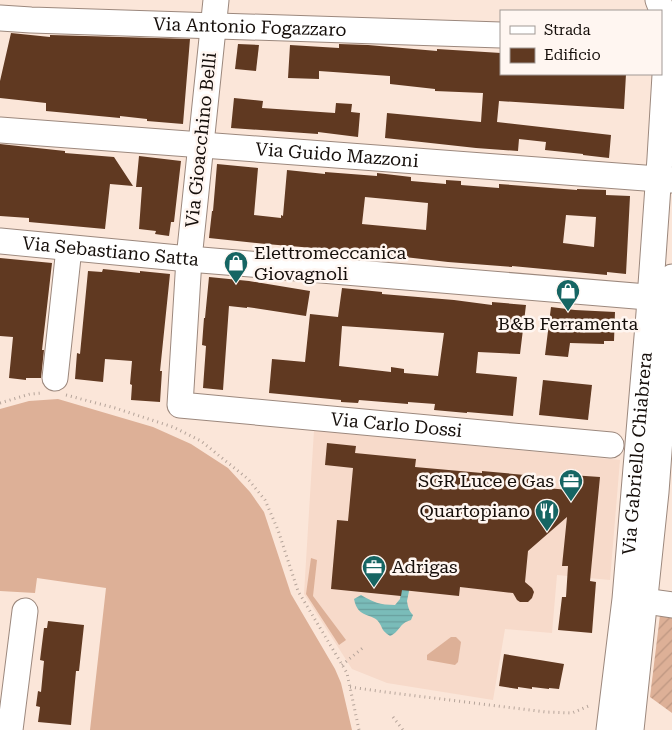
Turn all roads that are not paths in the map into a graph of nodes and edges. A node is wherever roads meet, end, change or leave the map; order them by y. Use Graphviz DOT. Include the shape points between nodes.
graph roads {
  1 [pos="216,0"];
  2 [pos="662,10"];
  3 [pos="0,18"];
  4 [pos="213,25"];
  5 [pos="500,35"];
  6 [pos="0,130"];
  7 [pos="200,145"];
  8 [pos="665,179"];
  9 [pos="0,241"];
  10 [pos="69,248"];
  11 [pos="189,259"];
  12 [pos="666,293"];
  13 [pos="56,388"];
  14 [pos="180,405"];
  15 [pos="611,445"];
  16 [pos="646,601"];
  17 [pos="672,605"];
  18 [pos="25,611"];
  19 [pos="10,730"];
  20 [pos="609,730"];
  21 [pos="631,730"];
  1 -- 4 [label="street, Via Gioacchino Belli"];
  2 -- 8 [label="street, Via Gabriello Chiabrera" via="667,42"];
  3 -- 4 [label="street, Via Antonio Fogazzaro"];
  4 -- 5 [label="street, Via Antonio Fogazzaro"];
  4 -- 7 [label="street, Via Gioacchino Belli"];
  6 -- 7 [label="street, Via Guido Mazzoni"];
  7 -- 8 [label="street, Via Guido Mazzoni"];
  7 -- 11 [label="street, Via Gioacchino Belli"];
  8 -- 12 [label="street, Via Gabriello Chiabrera"];
  9 -- 10 [label="street, Via Sebastiano Satta"];
  10 -- 11 [label="street, Via Sebastiano Satta"];
  10 -- 13 [label="street"];
  11 -- 12 [label="street, Via Sebastiano Satta"];
  11 -- 14 [label="street, Via Gioacchino Belli"];
  12 -- 16 [label="street, Via Gabriello Chiabrera" via="656,492"];
  12 -- 20 [label="street, Via Gabriello Chiabrera"];
  14 -- 15 [label="street, Via Carlo Dossi"];
  16 -- 17 [label="street"];
  16 -- 21 [label="street, Via Gabriello Chiabrera"];
  18 -- 19 [label="street"];
}
